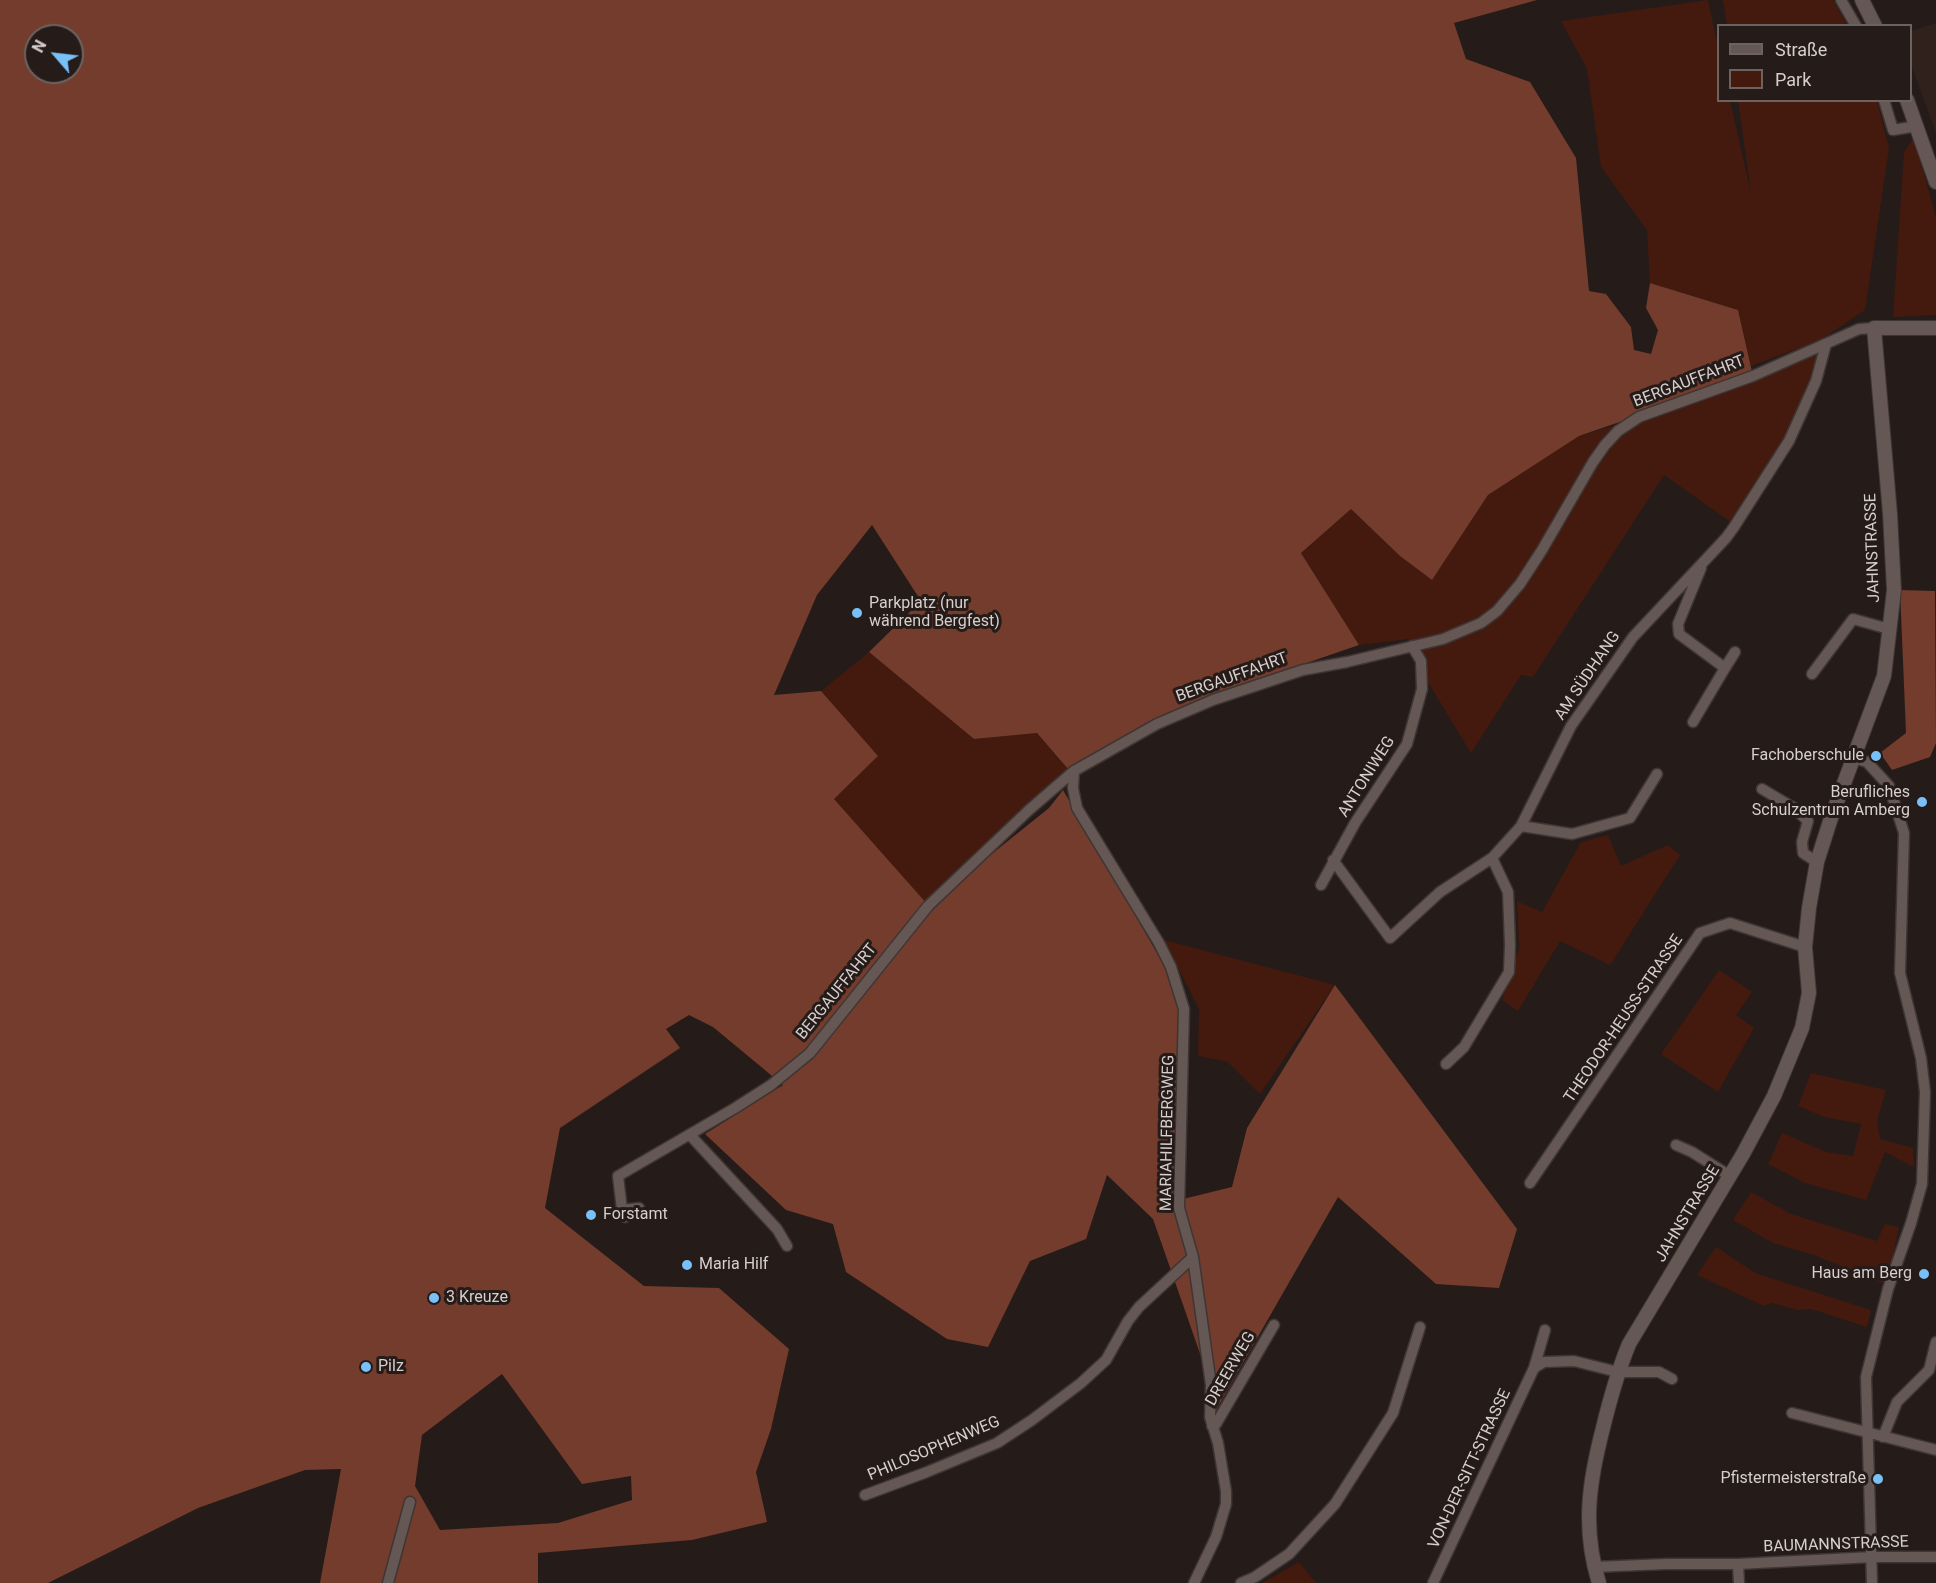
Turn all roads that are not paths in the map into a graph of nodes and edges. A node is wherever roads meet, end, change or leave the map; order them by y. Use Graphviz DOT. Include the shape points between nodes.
graph roads {
  1 [pos="1841,0"];
  2 [pos="1862,0"];
  3 [pos="1855,24"];
  4 [pos="1874,24"];
  5 [pos="1885,102"];
  6 [pos="1908,102"];
  7 [pos="1917,126"];
  8 [pos="1936,182"];
  9 [pos="1874,328"];
  10 [pos="1936,328"];
  11 [pos="1826,344"];
  12 [pos="1705,560"];
  13 [pos="1889,629"];
  14 [pos="1412,645"];
  15 [pos="1735,652"];
  16 [pos="1725,668"];
  17 [pos="1812,674"];
  18 [pos="1693,722"];
  19 [pos="1854,758"];
  20 [pos="1074,771"];
  21 [pos="1657,774"];
  22 [pos="1762,789"];
  23 [pos="1521,826"];
  24 [pos="1492,858"];
  25 [pos="1333,860"];
  26 [pos="1817,862"];
  27 [pos="1322,885"];
  28 [pos="1805,947"];
  29 [pos="1446,1064"];
  30 [pos="690,1136"];
  31 [pos="1676,1145"];
  32 [pos="1730,1176"];
  33 [pos="1530,1183"];
  34 [pos="639,1208"];
  35 [pos="787,1246"];
  36 [pos="1193,1257"];
  37 [pos="1274,1325"];
  38 [pos="1420,1327"];
  39 [pos="1545,1330"];
  40 [pos="1936,1342"];
  41 [pos="1534,1368"];
  42 [pos="1618,1372"];
  43 [pos="1672,1379"];
  44 [pos="1792,1413"];
  45 [pos="1212,1426"];
  46 [pos="1866,1433"];
  47 [pos="1883,1437"];
  48 [pos="1936,1450"];
  49 [pos="865,1495"];
  50 [pos="410,1502"];
  51 [pos="1872,1557"];
  52 [pos="1936,1557"];
  53 [pos="1738,1564"];
  54 [pos="1594,1567"];
  55 [pos="388,1583"];
  56 [pos="1194,1583"];
  57 [pos="1241,1583"];
  58 [pos="1433,1583"];
  59 [pos="1599,1583"];
  60 [pos="1738,1583"];
  61 [pos="1872,1583"];
  1 -- 3 [label="street"];
  2 -- 4 [label="street"];
  5 -- 7 [label="street" via="1893,130"];
  6 -- 7 [label="street"];
  7 -- 8 [label="street"];
  9 -- 10 [label="street, BERGAUFFAHRT"];
  9 -- 11 [label="street, BERGAUFFAHRT" via="1859,329"];
  9 -- 13 [label="street, JAHNSTRASSE" via="1891,525 1894,590"];
  11 -- 12 [label="street, AM SÜDHANG" via="1816,381 1789,441 1726,538"];
  11 -- 14 [label="street, BERGAUFFAHRT" via="1753,376 1639,417 1618,431 1593,462 1542,550 1503,605 1462,632"];
  12 -- 16 [label="street, AM SÜDHANG" via="1678,624 1679,634"];
  12 -- 23 [label="street, AM SÜDHANG" via="1633,637 1571,726"];
  13 -- 17 [label="street" via="1853,619"];
  13 -- 19 [label="street, JAHNSTRASSE" via="1884,676"];
  14 -- 20 [label="street, BERGAUFFAHRT" via="1303,670 1213,700 1157,724"];
  14 -- 25 [label="street, ANTONIWEG" via="1421,661 1422,689 1407,744"];
  15 -- 16 [label="street"];
  16 -- 18 [label="street"];
  19 -- 26 [label="street, JAHNSTRASSE"];
  19 -- 46 [label="street" via="1867,762 1889,786 1904,832 1900,973 1921,1058 1925,1092 1922,1184 1888,1289 1866,1377"];
  20 -- 30 [label="street, BERGAUFFAHRT" via="928,906 810,1053 771,1085"];
  20 -- 36 [label="street, MARIAHILFBERGWEG" via="1077,808 1159,943 1171,966 1184,1009 1179,1208"];
  21 -- 23 [label="street" via="1630,818 1572,834"];
  22 -- 26 [label="street" via="1808,821 1803,853"];
  23 -- 24 [label="street, AM SÜDHANG"];
  24 -- 25 [label="street, AM SÜDHANG" via="1440,892 1390,938"];
  24 -- 29 [label="street" via="1508,892 1509,972 1464,1047"];
  25 -- 27 [label="street, ANTONIWEG"];
  26 -- 28 [label="street, JAHNSTRASSE"];
  28 -- 32 [label="street, JAHNSTRASSE" via="1809,993 1802,1028 1774,1096"];
  28 -- 33 [label="street, THEODOR-HEUSS-STRASSE" via="1730,923 1700,933"];
  30 -- 34 [label="street, BERGAUFFAHRT" via="618,1176 624,1213"];
  30 -- 35 [label="street" via="777,1228"];
  31 -- 32 [label="street"];
  32 -- 42 [label="street, JAHNSTRASSE" via="1635,1334"];
  36 -- 45 [label="street, MARIAHILFBERGWEG" via="1211,1385"];
  36 -- 49 [label="street, PHILOSOPHENWEG" via="1139,1307 1106,1360 1032,1420 997,1443"];
  37 -- 45 [label="street, DREERWEG"];
  38 -- 57 [label="street" via="1393,1413 1335,1504 1289,1554"];
  39 -- 41 [label="street, VON-DER-SITT-STRASSE"];
  40 -- 47 [label="street" via="1929,1370 1897,1402"];
  41 -- 42 [label="street" via="1544,1362 1574,1361"];
  41 -- 58 [label="street, VON-DER-SITT-STRASSE"];
  42 -- 43 [label="street" via="1659,1372"];
  42 -- 54 [label="street, JAHNSTRASSE" via="1592,1471 1588,1527"];
  44 -- 46 [label="street"];
  45 -- 56 [label="street, MARIAHILFBERGWEG" via="1226,1504 1210,1552"];
  46 -- 47 [label="street"];
  46 -- 51 [label="street"];
  47 -- 48 [label="street"];
  50 -- 55 [label="street"];
  51 -- 52 [label="street, BAUMANNSTRASSE"];
  51 -- 53 [label="street, BAUMANNSTRASSE"];
  51 -- 61 [label="street"];
  53 -- 54 [label="street, BAUMANNSTRASSE"];
  53 -- 60 [label="street"];
  54 -- 59 [label="street, JAHNSTRASSE"];
}
